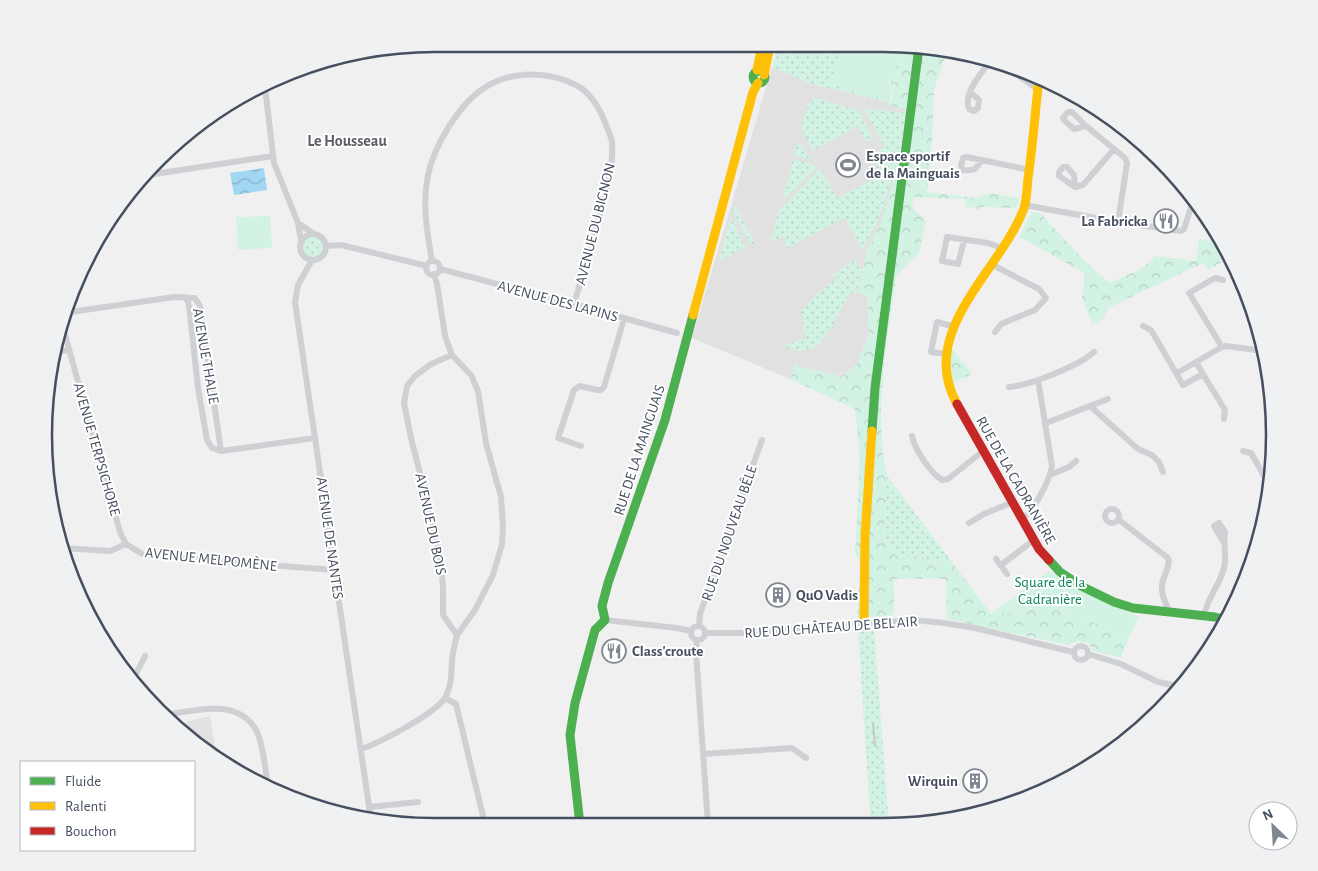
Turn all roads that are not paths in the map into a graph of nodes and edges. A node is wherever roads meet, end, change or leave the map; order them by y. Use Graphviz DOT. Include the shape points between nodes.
graph roads {
  1 [pos="761,52"];
  2 [pos="768,52"];
  3 [pos="918,54"];
  4 [pos="985,67"];
  5 [pos="760,73"];
  6 [pos="1038,86"];
  7 [pos="266,92"];
  8 [pos="971,92"];
  9 [pos="1086,126"];
  10 [pos="1114,149"];
  11 [pos="273,156"];
  12 [pos="981,160"];
  13 [pos="1030,170"];
  14 [pos="157,174"];
  15 [pos="1075,187"];
  16 [pos="1024,205"];
  17 [pos="1191,208"];
  18 [pos="298,222"];
  19 [pos="1118,222"];
  20 [pos="314,234"];
  21 [pos="301,240"];
  22 [pos="964,241"];
  23 [pos="326,246"];
  24 [pos="1002,248"];
  25 [pos="312,260"];
  26 [pos="430,264"];
  27 [pos="991,264"];
  28 [pos="440,269"];
  29 [pos="434,274"];
  30 [pos="1223,280"];
  31 [pos="186,297"];
  32 [pos="574,304"];
  33 [pos="73,312"];
  34 [pos="624,319"];
  35 [pos="952,326"];
  36 [pos="1143,326"];
  37 [pos="995,332"];
  38 [pos="677,333"];
  39 [pos="66,338"];
  40 [pos="1222,347"];
  41 [pos="69,350"];
  42 [pos="1255,350"];
  43 [pos="62,351"];
  44 [pos="1094,352"];
  45 [pos="946,354"];
  46 [pos="452,355"];
  47 [pos="1196,362"];
  48 [pos="1176,373"];
  49 [pos="1203,374"];
  50 [pos="1038,380"];
  51 [pos="1009,387"];
  52 [pos="1108,398"];
  53 [pos="1090,406"];
  54 [pos="1224,419"];
  55 [pos="1046,424"];
  56 [pos="912,436"];
  57 [pos="315,438"];
  58 [pos="762,440"];
  59 [pos="581,446"];
  60 [pos="221,451"];
  61 [pos="984,451"];
  62 [pos="1243,451"];
  63 [pos="1076,461"];
  64 [pos="1163,472"];
  65 [pos="1050,475"];
  66 [pos="1263,475"];
  67 [pos="1013,502"];
  68 [pos="1022,519"];
  69 [pos="1118,519"];
  70 [pos="970,523"];
  71 [pos="1034,540"];
  72 [pos="1223,541"];
  73 [pos="126,544"];
  74 [pos="70,549"];
  75 [pos="996,559"];
  76 [pos="1001,565"];
  77 [pos="334,570"];
  78 [pos="1008,574"];
  79 [pos="1170,613"];
  80 [pos="1204,616"];
  81 [pos="1219,619"];
  82 [pos="605,620"];
  83 [pos="864,623"];
  84 [pos="699,626"];
  85 [pos="691,631"];
  86 [pos="705,632"];
  87 [pos="457,635"];
  88 [pos="697,640"];
  89 [pos="1074,652"];
  90 [pos="1088,654"];
  91 [pos="145,656"];
  92 [pos="136,674"];
  93 [pos="1172,686"];
  94 [pos="445,698"];
  95 [pos="173,714"];
  96 [pos="361,748"];
  97 [pos="704,754"];
  98 [pos="806,758"];
  99 [pos="266,779"];
  100 [pos="418,802"];
  101 [pos="369,807"];
  102 [pos="370,812"];
  103 [pos="484,818"];
  104 [pos="579,818"];
  105 [pos="708,818"];
  1 -- 5 [label="street"];
  2 -- 5 [label="street"];
  3 -- 83 [label="street" via="875,388 865,536"];
  4 -- 8 [label="street" via="973,82"];
  5 -- 82 [label="street, RUE DE LA MAINGUAIS" via="753,78 758,83 666,420 608,583 602,606"];
  6 -- 13 [label="street, RUE DE LA CADRANIÈRE"];
  7 -- 11 [label="street"];
  9 -- 10 [label="street"];
  10 -- 15 [label="street" via="1083,185"];
  10 -- 19 [label="street" via="1127,163"];
  11 -- 14 [label="street"];
  11 -- 18 [label="street"];
  12 -- 13 [label="street"];
  13 -- 16 [label="street, RUE DE LA CADRANIÈRE"];
  16 -- 19 [label="street"];
  16 -- 24 [label="street, RUE DE LA CADRANIÈRE"];
  17 -- 19 [label="street" via="1181,231"];
  18 -- 20 [label="street"];
  18 -- 21 [label="street"];
  20 -- 21 [label="street"];
  20 -- 23 [label="street" via="322,238"];
  21 -- 25 [label="street" via="300,252"];
  22 -- 22 [label="street" via="947,238 942,261 958,264"];
  22 -- 24 [label="street"];
  23 -- 25 [label="street" via="324,254"];
  23 -- 26 [label="street" via="341,245"];
  24 -- 27 [label="street, RUE DE LA CADRANIÈRE"];
  25 -- 57 [label="street, AVENUE DE NANTES" via="298,284 295,302"];
  26 -- 28 [label="street" via="438,263"];
  26 -- 29 [label="street" via="428,272"];
  26 -- 32 [label="street, AVENUE DU BIGNON" via="426,191 428,174 443,135 471,97 484,87 503,78 546,75 580,87 603,116 612,140 608,187"];
  27 -- 35 [label="street, RUE DE LA CADRANIÈRE"];
  27 -- 37 [label="street" via="1039,289 1046,298 1035,310 1002,324"];
  28 -- 29 [label="street"];
  28 -- 32 [label="street, AVENUE DES LAPINS"];
  29 -- 46 [label="street" via="445,336"];
  30 -- 40 [label="street" via="1215,278 1189,293"];
  31 -- 33 [label="street, AVENUE THALIE"];
  31 -- 60 [label="street" via="207,440 212,448"];
  31 -- 60 [label="street, AVENUE THALIE" via="195,298 200,306"];
  32 -- 34 [label="street, AVENUE DES LAPINS"];
  34 -- 38 [label="street, AVENUE DES LAPINS"];
  34 -- 59 [label="street" via="602,390 580,386 574,390 558,438"];
  35 -- 45 [label="street, RUE DE LA CADRANIÈRE"];
  35 -- 45 [label="street" via="937,322 931,352"];
  36 -- 48 [label="street" via="1151,330"];
  39 -- 41 [label="street, AVENUE TERPSICHORE"];
  40 -- 42 [label="street"];
  40 -- 47 [label="street"];
  41 -- 43 [label="street"];
  41 -- 73 [label="street, AVENUE TERPSICHORE"];
  44 -- 50 [label="street"];
  45 -- 61 [label="street, RUE DE LA CADRANIÈRE" via="945,366 952,395"];
  46 -- 87 [label="street" via="471,376 478,391 486,443 501,497 503,526 502,544 492,574 476,610"];
  46 -- 87 [label="street, AVENUE DU BOIS" via="431,364 415,376 407,386 404,403 440,556 443,615"];
  47 -- 48 [label="street"];
  47 -- 49 [label="street"];
  48 -- 49 [label="street" via="1183,385"];
  49 -- 54 [label="street" via="1225,410"];
  50 -- 51 [label="street" via="1021,387"];
  50 -- 55 [label="street"];
  52 -- 53 [label="street"];
  53 -- 55 [label="street"];
  53 -- 64 [label="street" via="1138,449 1152,455"];
  55 -- 65 [label="street" via="1052,466"];
  56 -- 61 [label="street" via="914,447 942,480 948,479"];
  57 -- 60 [label="street"];
  57 -- 77 [label="street, AVENUE DE NANTES"];
  58 -- 84 [label="street, RUE DU NOUVEAU BÊLE" via="700,614"];
  61 -- 67 [label="street, RUE DE LA CADRANIÈRE"];
  62 -- 66 [label="street" via="1251,453"];
  63 -- 65 [label="street"];
  65 -- 68 [label="street" via="1030,513"];
  67 -- 68 [label="street, RUE DE LA CADRANIÈRE"];
  67 -- 70 [label="street"];
  68 -- 71 [label="street, RUE DE LA CADRANIÈRE"];
  69 -- 79 [label="street" via="1168,558 1162,586"];
  71 -- 76 [label="street"];
  71 -- 79 [label="street, RUE DE LA CADRANIÈRE" via="1055,568 1081,586 1133,608"];
  72 -- 80 [label="street" via="1225,567"];
  73 -- 74 [label="street, AVENUE MELPOMÈNE" via="110,552"];
  73 -- 77 [label="street, AVENUE MELPOMÈNE" via="144,555"];
  75 -- 76 [label="street"];
  76 -- 78 [label="street"];
  77 -- 96 [label="street, AVENUE DE NANTES"];
  79 -- 80 [label="street, RUE DE LA CADRANIÈRE"];
  80 -- 81 [label="street, RUE DE LA CADRANIÈRE"];
  82 -- 85 [label="street"];
  82 -- 104 [label="street" via="595,630 575,703 570,735"];
  83 -- 86 [label="street, RUE DU CHÂTEAU DE BEL AIR" via="741,633"];
  83 -- 89 [label="street, RUE DU CHÂTEAU DE BEL AIR" via="913,620 944,623"];
  84 -- 85 [label="street"];
  84 -- 86 [label="street"];
  85 -- 88 [label="street"];
  86 -- 88 [label="street" via="702,639"];
  87 -- 94 [label="street" via="452,681"];
  88 -- 97 [label="street"];
  89 -- 90 [label="street" via="1082,646"];
  89 -- 90 [label="street" via="1080,661"];
  90 -- 93 [label="street"];
  91 -- 92 [label="street"];
  94 -- 96 [label="street" via="419,719"];
  94 -- 103 [label="street" via="456,704"];
  95 -- 99 [label="street" via="220,708 241,715 257,731"];
  96 -- 101 [label="street, AVENUE DE NANTES"];
  97 -- 98 [label="street" via="792,748"];
  97 -- 105 [label="street"];
  100 -- 101 [label="street"];
  101 -- 102 [label="street, AVENUE DE NANTES"];
}
